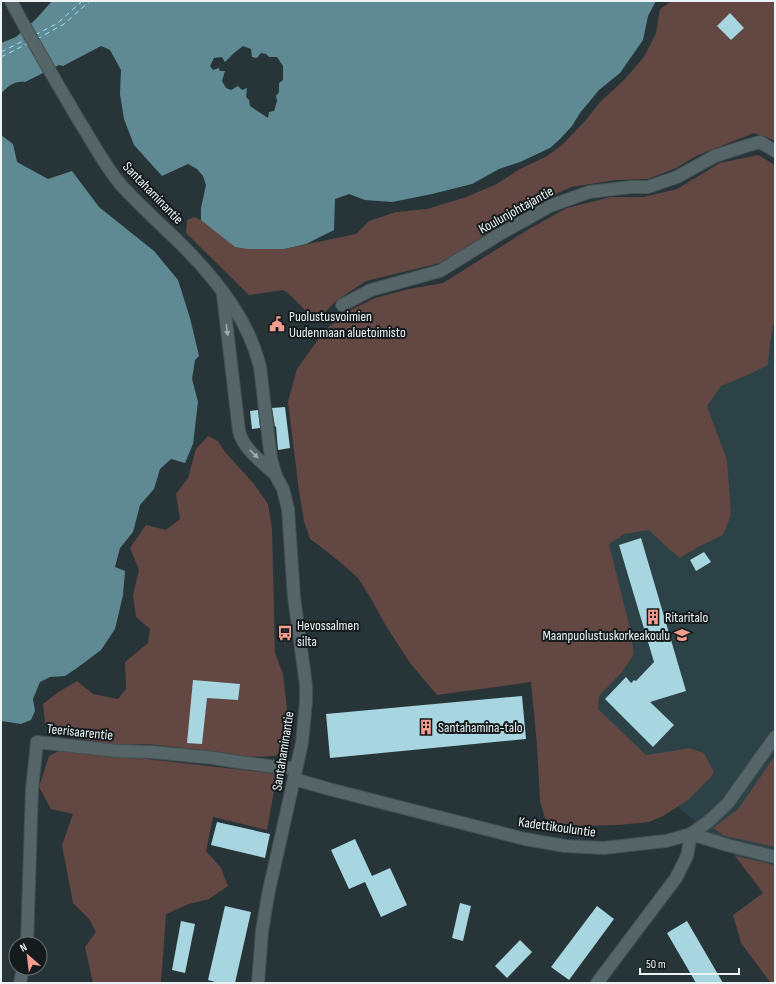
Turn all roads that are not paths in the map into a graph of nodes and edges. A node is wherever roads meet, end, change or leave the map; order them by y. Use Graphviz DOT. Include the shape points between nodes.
graph roads {
  1 [pos="11,1"];
  2 [pos="775,151"];
  3 [pos="223,291"];
  4 [pos="342,305"];
  5 [pos="276,476"];
  6 [pos="775,737"];
  7 [pos="295,774"];
  8 [pos="691,834"];
  9 [pos="775,857"];
  10 [pos="27,936"];
  11 [pos="258,983"];
  12 [pos="598,983"];
  1 -- 3 [label="street, Santahaminantie" via="104,162 121,184 206,270"];
  2 -- 4 [label="street, Koulunjohtajantie" via="760,142 715,156 677,177 648,187 589,192 550,206 440,271 371,290"];
  3 -- 5 [label="street, Santahaminantie" via="248,333 257,356 271,459"];
  3 -- 5 [label="street, Santahaminantie, one-way" via="241,438 247,448"];
  5 -- 7 [label="street, Santahaminantie" via="288,509 294,597 306,685 302,743"];
  6 -- 8 [label="street, Kadettikouluntie" via="728,803"];
  7 -- 8 [label="street, Kadettikouluntie" via="329,789 525,839 565,846 604,848 666,841"];
  7 -- 10 [label="street, Teerisaarentie" via="277,767 214,758 37,742 32,789"];
  7 -- 11 [label="street, Santahaminantie" via="268,896"];
  8 -- 9 [label="street"];
  8 -- 12 [label="street" via="687,856 676,878"];
}
